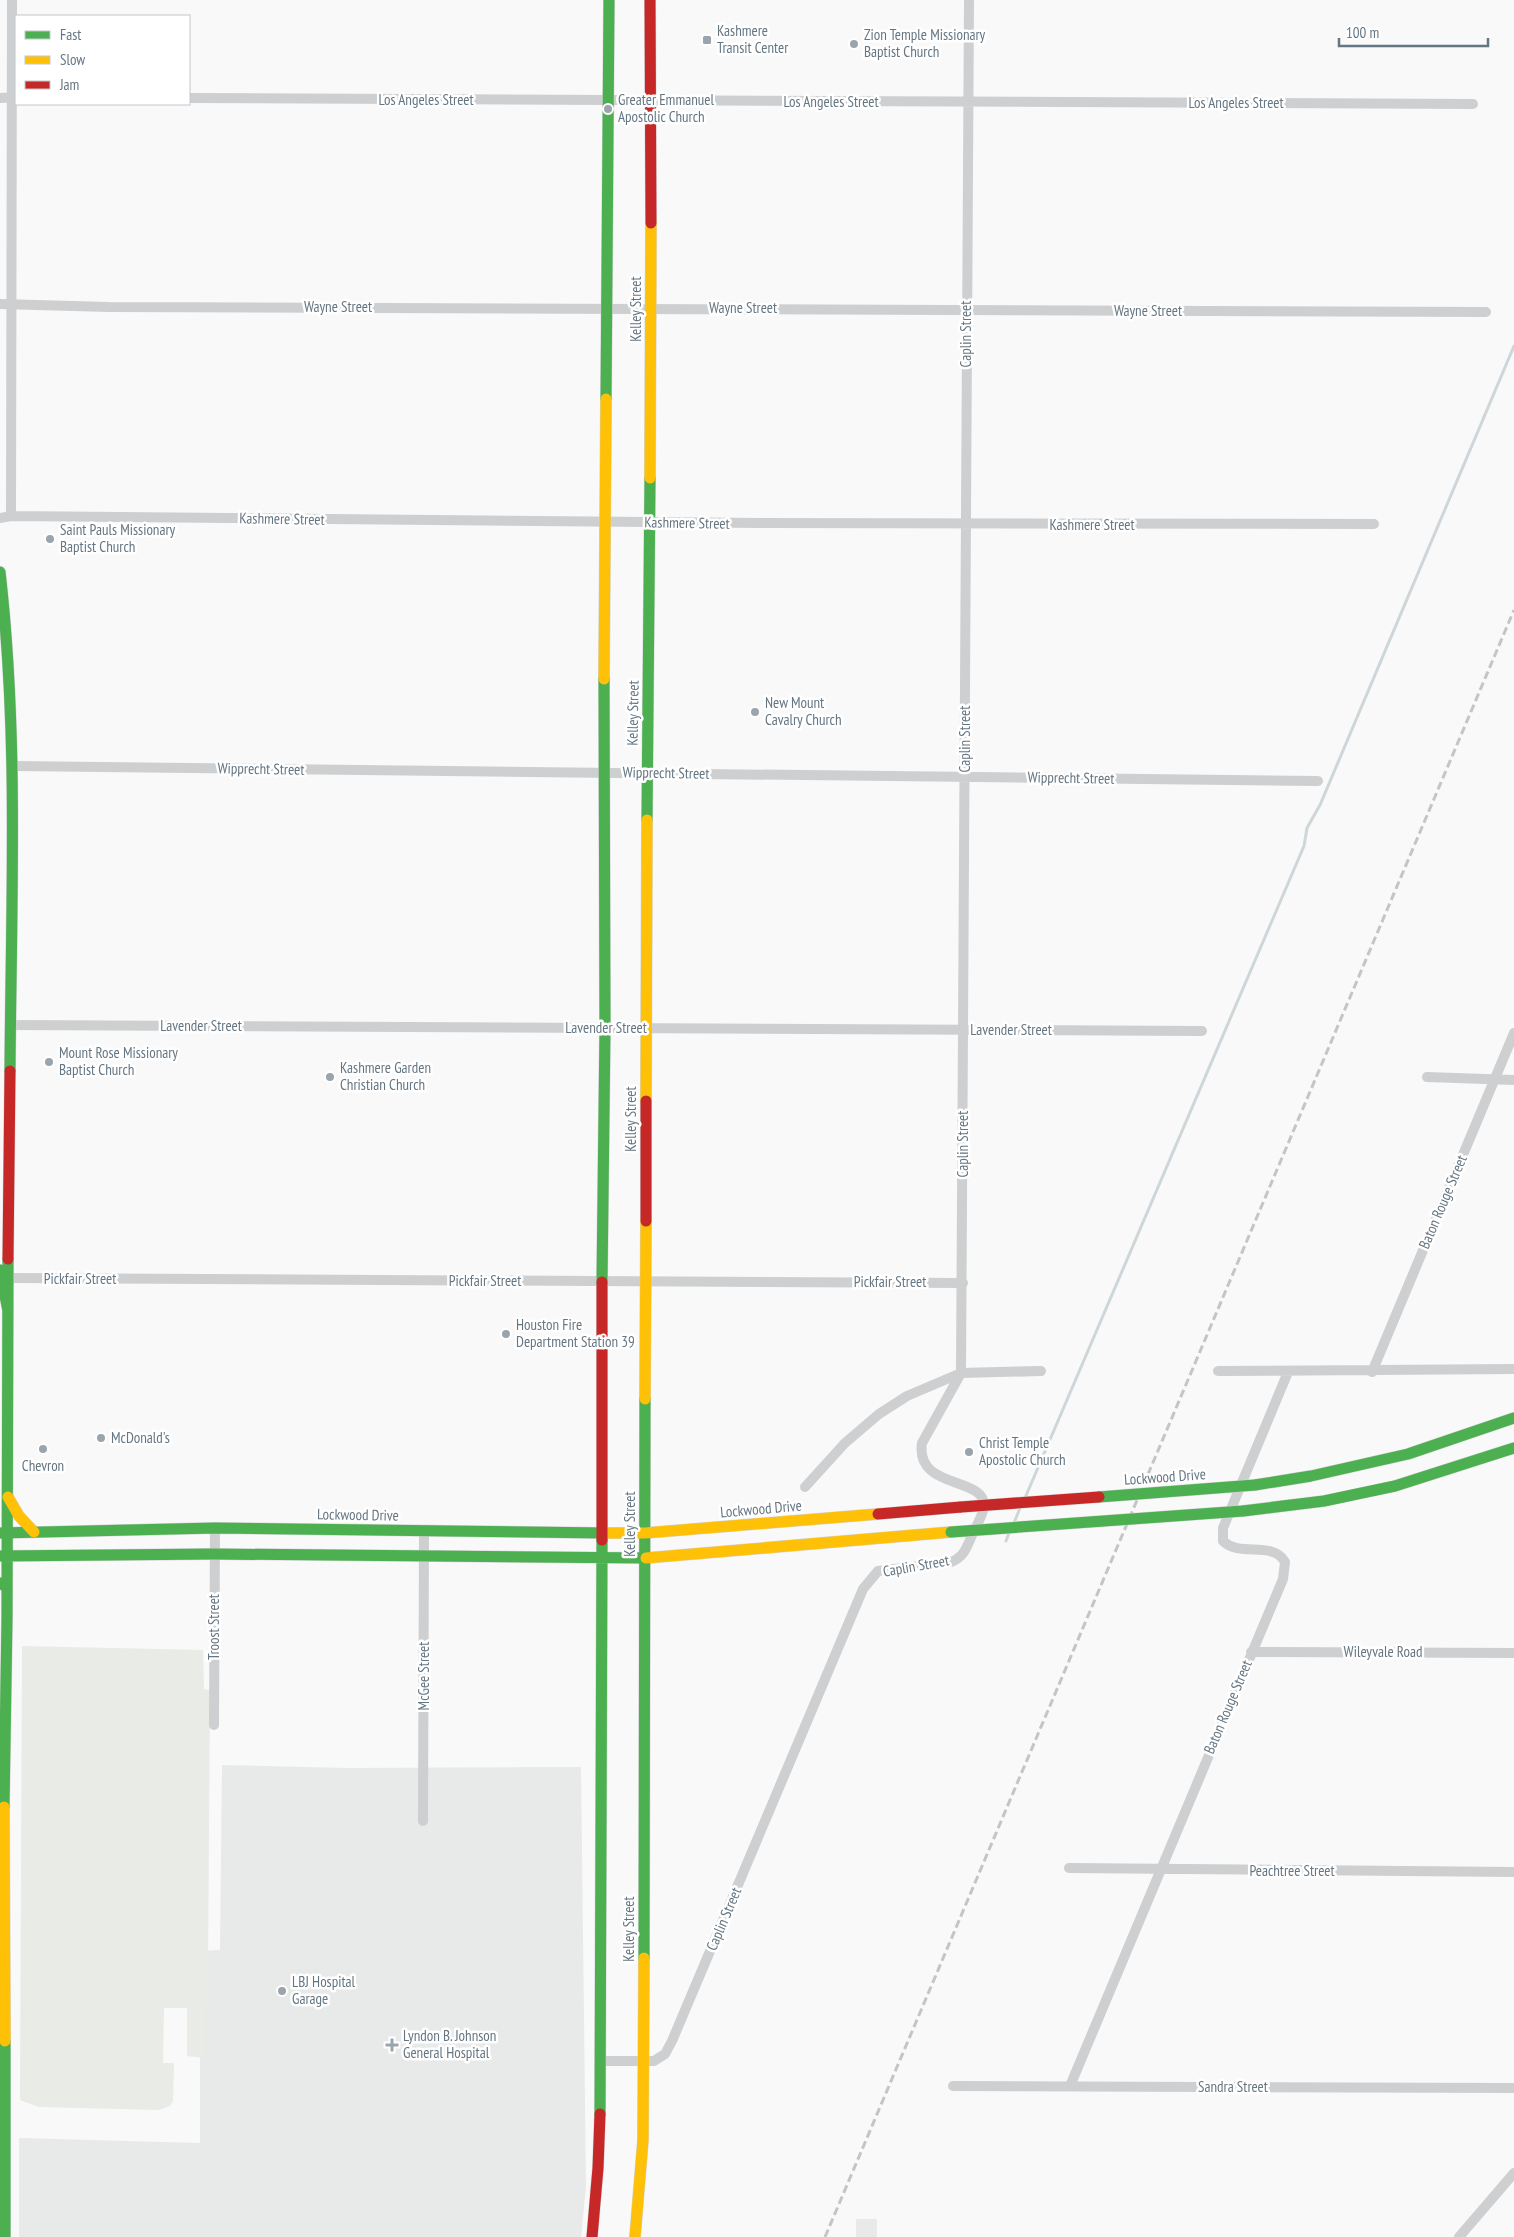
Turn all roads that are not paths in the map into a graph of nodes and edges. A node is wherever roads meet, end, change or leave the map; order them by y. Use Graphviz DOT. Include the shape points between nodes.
graph roads {
  1 [pos="12,0"];
  2 [pos="609,0"];
  3 [pos="650,0"];
  4 [pos="968,0"];
  5 [pos="14,97"];
  6 [pos="0,98"];
  7 [pos="190,98"];
  8 [pos="607,101"];
  9 [pos="651,102"];
  10 [pos="967,102"];
  11 [pos="1473,104"];
  12 [pos="0,304"];
  13 [pos="11,305"];
  14 [pos="608,307"];
  15 [pos="651,308"];
  16 [pos="966,310"];
  17 [pos="1486,312"];
  18 [pos="11,516"];
  19 [pos="0,518"];
  20 [pos="607,522"];
  21 [pos="650,522"];
  22 [pos="1374,524"];
  23 [pos="966,525"];
  24 [pos="0,572"];
  25 [pos="13,766"];
  26 [pos="603,773"];
  27 [pos="647,773"];
  28 [pos="965,777"];
  29 [pos="1318,781"];
  30 [pos="10,1024"];
  31 [pos="605,1028"];
  32 [pos="646,1028"];
  33 [pos="963,1030"];
  34 [pos="1202,1031"];
  35 [pos="1514,1033"];
  36 [pos="1427,1077"];
  37 [pos="1494,1080"];
  38 [pos="1514,1080"];
  39 [pos="4,1274"];
  40 [pos="602,1281"];
  41 [pos="646,1281"];
  42 [pos="963,1283"];
  43 [pos="1514,1369"];
  44 [pos="1041,1371"];
  45 [pos="1218,1371"];
  46 [pos="1288,1372"];
  47 [pos="1372,1372"];
  48 [pos="961,1373"];
  49 [pos="1514,1418"];
  50 [pos="1514,1448"];
  51 [pos="806,1488"];
  52 [pos="4,1489"];
  53 [pos="215,1528"];
  54 [pos="424,1531"];
  55 [pos="34,1532"];
  56 [pos="3,1533"];
  57 [pos="645,1533"];
  58 [pos="602,1534"];
  59 [pos="214,1554"];
  60 [pos="424,1555"];
  61 [pos="3,1556"];
  62 [pos="602,1558"];
  63 [pos="645,1558"];
  64 [pos="3,1585"];
  65 [pos="1251,1652"];
  66 [pos="1514,1653"];
  67 [pos="214,1725"];
  68 [pos="3,1792"];
  69 [pos="0,1804"];
  70 [pos="423,1821"];
  71 [pos="1069,1868"];
  72 [pos="1159,1871"];
  73 [pos="1514,1872"];
  74 [pos="600,2061"];
  75 [pos="643,2062"];
  76 [pos="953,2086"];
  77 [pos="1070,2086"];
  78 [pos="1514,2088"];
  79 [pos="1514,2172"];
  80 [pos="5,2237"];
  81 [pos="592,2237"];
  82 [pos="635,2237"];
  83 [pos="1459,2237"];
  1 -- 5 [label="street"];
  2 -- 8 [label="main road, Kelley Street"];
  3 -- 9 [label="main road, Kelley Street"];
  4 -- 10 [label="street, Caplin Street"];
  5 -- 6 [label="street"];
  5 -- 13 [label="street"];
  7 -- 8 [label="street, Los Angeles Street"];
  8 -- 9 [label="street, Los Angeles Street"];
  8 -- 14 [label="main road, Kelley Street"];
  9 -- 10 [label="street, Los Angeles Street"];
  9 -- 15 [label="main road, Kelley Street"];
  10 -- 11 [label="street, Los Angeles Street"];
  10 -- 16 [label="street, Caplin Street"];
  12 -- 13 [label="street, Wayne Street"];
  13 -- 14 [label="street, Wayne Street"];
  13 -- 18 [label="street"];
  14 -- 15 [label="street, Wayne Street"];
  14 -- 20 [label="main road, Kelley Street"];
  15 -- 16 [label="street, Wayne Street"];
  15 -- 21 [label="main road, Kelley Street"];
  16 -- 17 [label="street, Wayne Street"];
  16 -- 23 [label="street, Caplin Street"];
  18 -- 19 [label="street, Kashmere Street"];
  18 -- 20 [label="street, Kashmere Street"];
  20 -- 21 [label="street, Kashmere Street"];
  20 -- 26 [label="main road, Kelley Street"];
  21 -- 23 [label="street, Kashmere Street"];
  21 -- 27 [label="main road, Kelley Street"];
  22 -- 23 [label="street, Kashmere Street"];
  23 -- 28 [label="street, Caplin Street"];
  24 -- 25 [label="main road" via="8,641"];
  25 -- 26 [label="street, Wipprecht Street"];
  25 -- 30 [label="main road"];
  26 -- 27 [label="street, Wipprecht Street"];
  26 -- 31 [label="main road, Kelley Street"];
  27 -- 28 [label="street, Wipprecht Street"];
  27 -- 32 [label="main road, Kelley Street"];
  28 -- 29 [label="street, Wipprecht Street"];
  28 -- 33 [label="street, Caplin Street"];
  30 -- 31 [label="street, Lavender Street"];
  30 -- 39 [label="main road"];
  31 -- 32 [label="street, Lavender Street"];
  31 -- 40 [label="main road, Kelley Street"];
  32 -- 33 [label="street, Lavender Street"];
  32 -- 41 [label="main road, Kelley Street"];
  33 -- 34 [label="street, Lavender Street"];
  33 -- 42 [label="street, Caplin Street"];
  35 -- 37 [label="street, Baton Rouge Street"];
  36 -- 37 [label="street"];
  37 -- 38 [label="street"];
  37 -- 47 [label="street, Baton Rouge Street"];
  39 -- 40 [label="street, Pickfair Street"];
  39 -- 52 [label="main road" via="8,1311"];
  40 -- 41 [label="street, Pickfair Street"];
  40 -- 58 [label="main road, Kelley Street"];
  41 -- 42 [label="street, Pickfair Street"];
  41 -- 57 [label="main road, Kelley Street"];
  42 -- 48 [label="street, Caplin Street"];
  43 -- 47 [label="street"];
  44 -- 48 [label="street, Lockwood Drive"];
  45 -- 46 [label="street"];
  46 -- 47 [label="street"];
  46 -- 65 [label="street, Baton Rouge Street" via="1223,1528 1223,1541 1230,1548 1274,1551 1281,1554 1286,1562"];
  48 -- 51 [label="street, Lockwood Drive" via="907,1396 879,1414 845,1442"];
  48 -- 75 [label="street, Caplin Street" via="921,1449 923,1462 931,1472 971,1490 982,1499 984,1509 966,1551 951,1562 878,1571 864,1589 672,2041 659,2059"];
  49 -- 57 [label="main road, Lockwood Drive, bridge" via="1408,1454 1255,1485"];
  50 -- 63 [label="main road, bridge" via="1395,1486 1324,1501 1243,1511"];
  52 -- 55 [label="main road" via="16,1512"];
  52 -- 56 [label="main road"];
  53 -- 54 [label="main road, Lockwood Drive"];
  53 -- 55 [label="main road, Lockwood Drive"];
  53 -- 59 [label="street, Troost Street"];
  54 -- 58 [label="main road, Lockwood Drive"];
  54 -- 60 [label="street, McGee Street"];
  55 -- 56 [label="main road, Lockwood Drive"];
  56 -- 61 [label="main road"];
  57 -- 58 [label="main road, Lockwood Drive"];
  57 -- 63 [label="main road, Kelley Street"];
  58 -- 62 [label="main road, Kelley Street"];
  59 -- 60 [label="main road"];
  59 -- 61 [label="main road"];
  59 -- 67 [label="street, Troost Street"];
  60 -- 62 [label="main road"];
  60 -- 70 [label="street, McGee Street"];
  61 -- 64 [label="main road"];
  62 -- 63 [label="main road"];
  62 -- 74 [label="main road, Kelley Street"];
  63 -- 75 [label="main road, Kelley Street"];
  64 -- 68 [label="main road"];
  65 -- 66 [label="street, Wileyvale Road"];
  65 -- 72 [label="street, Baton Rouge Street"];
  68 -- 69 [label="main road"];
  68 -- 80 [label="main road"];
  71 -- 72 [label="street, Peachtree Street"];
  72 -- 73 [label="street, Peachtree Street"];
  72 -- 77 [label="street, Baton Rouge Street"];
  74 -- 75 [label="street, Caplin Street"];
  74 -- 81 [label="main road, Kelley Street" via="598,2168"];
  75 -- 82 [label="main road, Kelley Street" via="643,2140"];
  76 -- 77 [label="street, Sandra Street"];
  77 -- 78 [label="street, Sandra Street"];
  79 -- 83 [label="street"];
}
